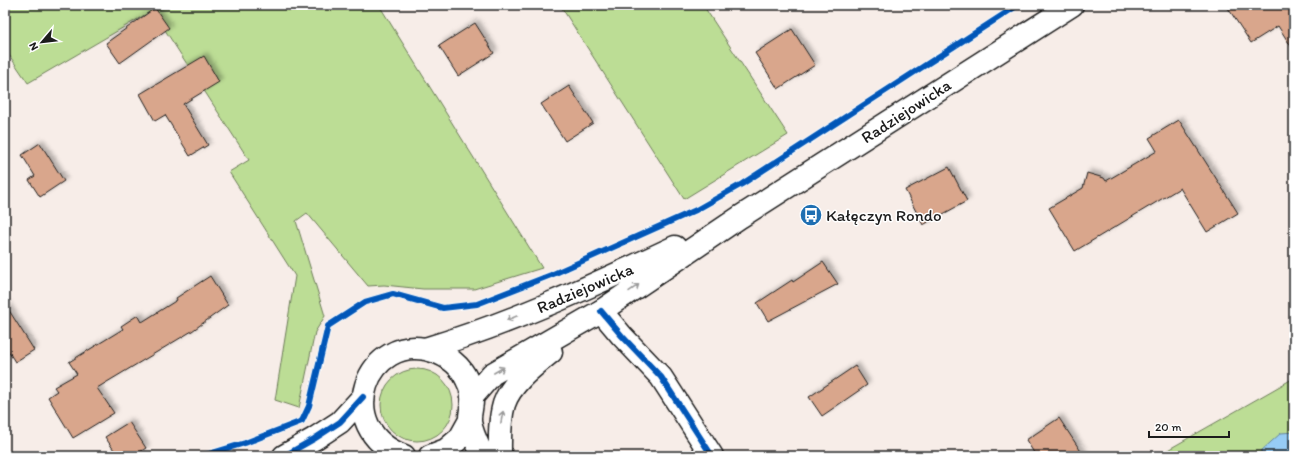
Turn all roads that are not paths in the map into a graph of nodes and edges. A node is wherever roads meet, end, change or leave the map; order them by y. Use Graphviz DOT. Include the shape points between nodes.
graph roads {
  1 [pos="1072,5"];
  2 [pos="740,217"];
  3 [pos="601,311"];
  4 [pos="425,349"];
  5 [pos="363,397"];
  6 [pos="472,397"];
  7 [pos="470,420"];
  8 [pos="391,455"];
  9 [pos="284,456"];
  10 [pos="430,456"];
  11 [pos="483,456"];
  12 [pos="500,456"];
  13 [pos="712,456"];
  1 -- 2 [label="main road, Radziejowicka"];
  3 -- 2 [label="main road, Radziejowicka, one-way"];
  2 -- 4 [label="main road, Radziejowicka, one-way" via="588,288 481,331"];
  6 -- 3 [label="main road, Radziejowicka, one-way" via="492,374"];
  12 -- 3 [label="main road, one-way" via="500,427 504,403 514,387 557,346"];
  3 -- 13 [label="main road, Radziejowicka" via="661,378"];
  4 -- 5 [label="main road" via="411,348 387,357 370,376"];
  4 -- 6 [label="main road" via="442,354 457,365 467,380"];
  5 -- 8 [label="main road" via="369,429"];
  5 -- 9 [label="main road" via="340,422"];
  6 -- 7 [label="main road"];
  7 -- 10 [label="main road" via="460,438 446,450"];
  7 -- 11 [label="main road"];
}
